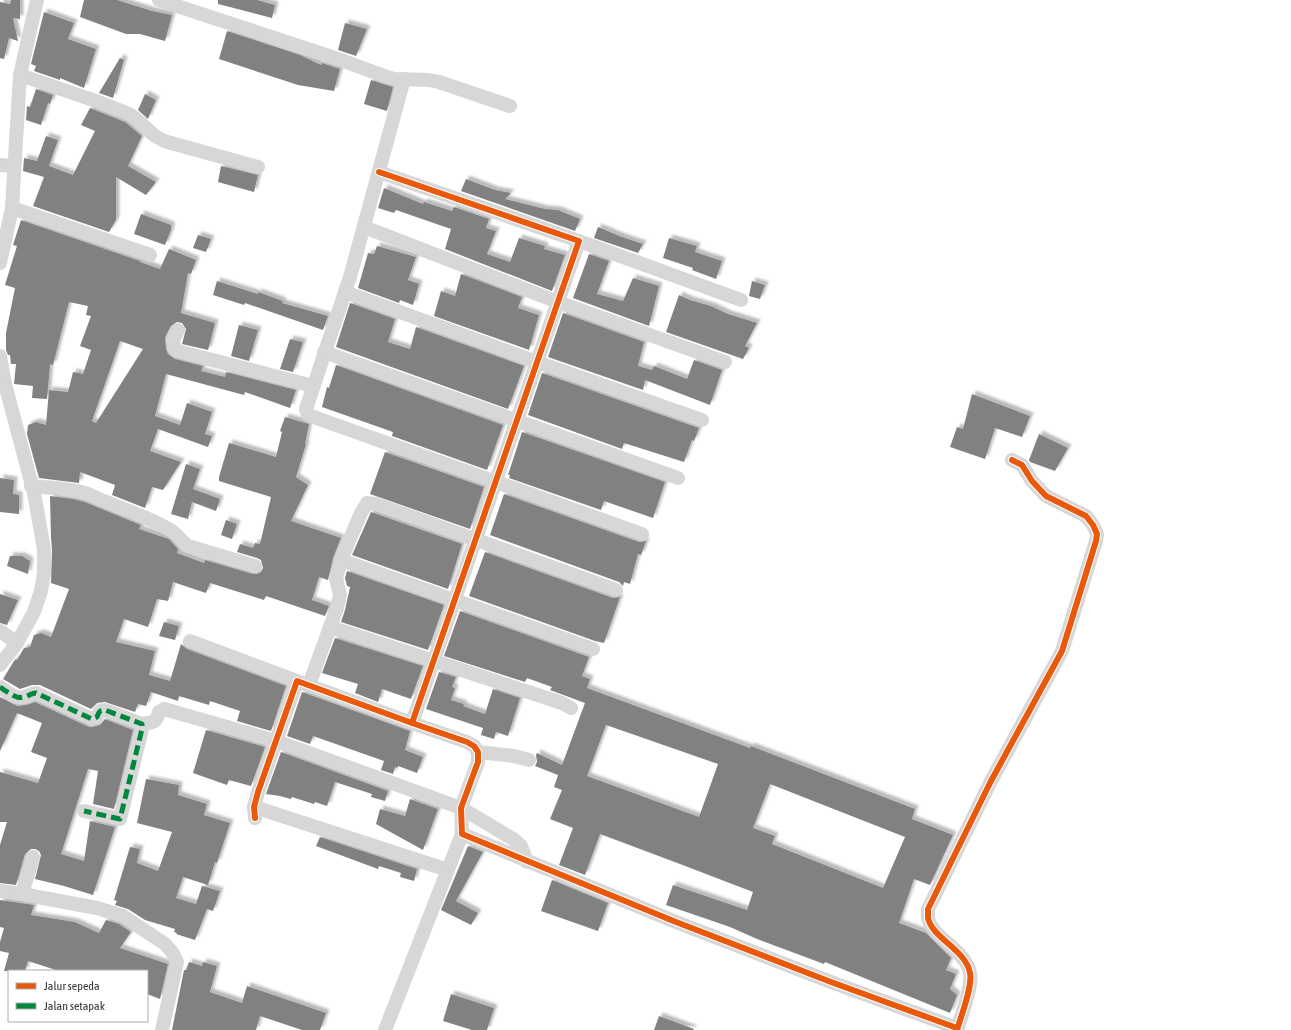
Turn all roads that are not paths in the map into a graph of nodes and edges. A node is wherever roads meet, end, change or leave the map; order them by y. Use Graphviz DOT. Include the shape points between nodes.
graph roads {
  1 [pos="37,0"];
  2 [pos="159,0"];
  3 [pos="20,76"];
  4 [pos="404,79"];
  5 [pos="510,106"];
  6 [pos="0,165"];
  7 [pos="14,166"];
  8 [pos="258,167"];
  9 [pos="379,172"];
  10 [pos="12,208"];
  11 [pos="364,227"];
  12 [pos="579,241"];
  13 [pos="150,255"];
  14 [pos="0,263"];
  15 [pos="345,292"];
  16 [pos="741,300"];
  17 [pos="558,302"];
  18 [pos="178,330"];
  19 [pos="324,352"];
  20 [pos="0,356"];
  21 [pos="537,362"];
  22 [pos="725,362"];
  23 [pos="2,384"];
  24 [pos="312,386"];
  25 [pos="702,420"];
  26 [pos="516,421"];
  27 [pos="1012,460"];
  28 [pos="678,478"];
  29 [pos="496,482"];
  30 [pos="31,486"];
  31 [pos="642,534"];
  32 [pos="475,540"];
  33 [pos="342,560"];
  34 [pos="254,566"];
  35 [pos="616,590"];
  36 [pos="454,600"];
  37 [pos="330,627"];
  38 [pos="0,631"];
  39 [pos="190,641"];
  40 [pos="17,642"];
  41 [pos="593,648"];
  42 [pos="434,662"];
  43 [pos="0,665"];
  44 [pos="303,683"];
  45 [pos="0,687"];
  46 [pos="571,708"];
  47 [pos="412,723"];
  48 [pos="142,724"];
  49 [pos="276,741"];
  50 [pos="478,752"];
  51 [pos="529,760"];
  52 [pos="462,808"];
  53 [pos="84,811"];
  54 [pos="462,834"];
  55 [pos="33,857"];
  56 [pos="527,862"];
  57 [pos="448,870"];
  58 [pos="0,891"];
  59 [pos="22,894"];
  60 [pos="957,1029"];
  61 [pos="162,1030"];
  62 [pos="385,1030"];
  1 -- 3 [label="street"];
  2 -- 4 [label="street" via="326,54 387,77"];
  3 -- 7 [label="street"];
  3 -- 8 [label="street" via="129,114 155,136 164,140"];
  4 -- 5 [label="street" via="439,82"];
  4 -- 9 [label="street"];
  6 -- 7 [label="street"];
  7 -- 10 [label="street"];
  9 -- 11 [label="street"];
  9 -- 12 [label="street"];
  10 -- 13 [label="street"];
  10 -- 14 [label="street"];
  11 -- 15 [label="street"];
  11 -- 17 [label="street"];
  12 -- 16 [label="street"];
  12 -- 17 [label="street"];
  15 -- 19 [label="street"];
  15 -- 21 [label="street"];
  17 -- 21 [label="street"];
  17 -- 22 [label="street"];
  18 -- 24 [label="street" via="173,344 178,351"];
  19 -- 24 [label="street"];
  19 -- 26 [label="street"];
  20 -- 23 [label="street"];
  21 -- 25 [label="street"];
  21 -- 26 [label="street"];
  23 -- 30 [label="street"];
  24 -- 29 [label="street" via="306,409 308,414"];
  26 -- 28 [label="street"];
  26 -- 29 [label="street"];
  27 -- 60 [label="street" via="1022,466 1046,496 1086,516 1097,534 1062,651 991,781 928,909 928,919 934,929 966,960 971,974"];
  29 -- 31 [label="street"];
  29 -- 32 [label="street"];
  30 -- 34 [label="street" via="88,494 152,521 173,532 188,546"];
  30 -- 40 [label="street" via="44,549 44,573 34,612"];
  32 -- 33 [label="street" via="367,503"];
  32 -- 35 [label="street"];
  32 -- 36 [label="street"];
  33 -- 36 [label="street"];
  33 -- 37 [label="street" via="336,578 339,601"];
  36 -- 41 [label="street"];
  36 -- 42 [label="street"];
  37 -- 42 [label="street"];
  37 -- 44 [label="street"];
  38 -- 40 [label="street"];
  39 -- 44 [label="street"];
  40 -- 43 [label="street"];
  42 -- 46 [label="street"];
  42 -- 47 [label="street"];
  44 -- 47 [label="street"];
  44 -- 49 [label="street"];
  45 -- 48 [label="street" via="24,698 36,693 92,719 97,717 99,711 105,710"];
  47 -- 50 [label="street" via="467,742"];
  48 -- 49 [label="street" via="154,722 159,712 164,709"];
  48 -- 53 [label="street" via="120,819"];
  49 -- 52 [label="street"];
  49 -- 57 [label="street" via="258,792 254,813"];
  50 -- 51 [label="street"];
  50 -- 52 [label="street" via="478,762"];
  52 -- 54 [label="street"];
  52 -- 56 [label="street" via="513,839 521,846"];
  54 -- 56 [label="street"];
  54 -- 57 [label="street"];
  55 -- 59 [label="street"];
  56 -- 60 [label="street"];
  57 -- 62 [label="street"];
  58 -- 59 [label="street"];
  59 -- 61 [label="street" via="96,908 123,916 165,944 177,962"];
}
